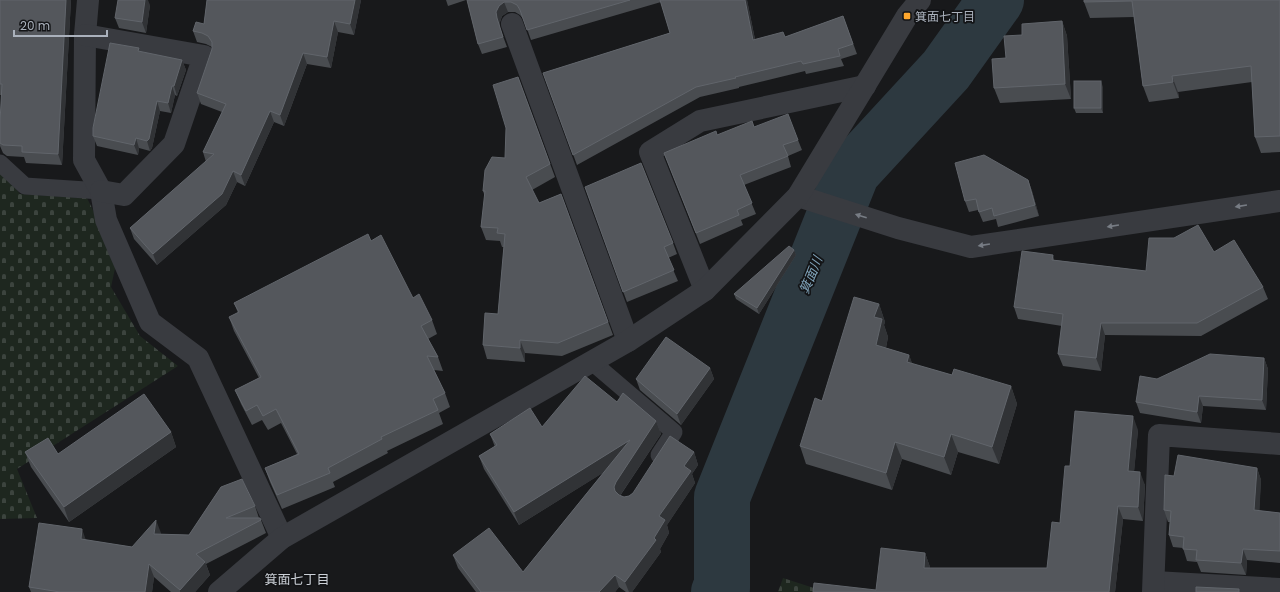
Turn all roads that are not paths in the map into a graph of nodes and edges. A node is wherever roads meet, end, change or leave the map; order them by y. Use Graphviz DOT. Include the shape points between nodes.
graph roads {
  1 [pos="88,0"];
  2 [pos="920,0"];
  3 [pos="512,24"];
  4 [pos="85,35"];
  5 [pos="865,86"];
  6 [pos="0,163"];
  7 [pos="101,191"];
  8 [pos="798,196"];
  9 [pos="1280,201"];
  10 [pos="705,290"];
  11 [pos="628,341"];
  12 [pos="592,362"];
  13 [pos="1280,444"];
  14 [pos="649,469"];
  15 [pos="282,538"];
  16 [pos="1153,587"];
  17 [pos="1280,589"];
  18 [pos="219,592"];
  1 -- 4 [label="street"];
  2 -- 5 [label="street" via="907,16"];
  3 -- 11 [label="street"];
  4 -- 7 [label="street" via="84,160"];
  4 -- 7 [label="street" via="204,56 174,144 124,195"];
  5 -- 8 [label="street"];
  5 -- 10 [label="street" via="700,121 650,152"];
  6 -- 7 [label="lane" via="25,186"];
  7 -- 15 [label="street" via="106,220 150,322 198,358"];
  9 -- 8 [label="street, one-way" via="971,247 898,228"];
  8 -- 10 [label="street"];
  10 -- 11 [label="street"];
  11 -- 12 [label="street"];
  12 -- 14 [label="lane" via="674,432"];
  12 -- 15 [label="street"];
  13 -- 16 [label="street" via="1159,435"];
  15 -- 18 [label="street"];
  16 -- 17 [label="street"];
}
